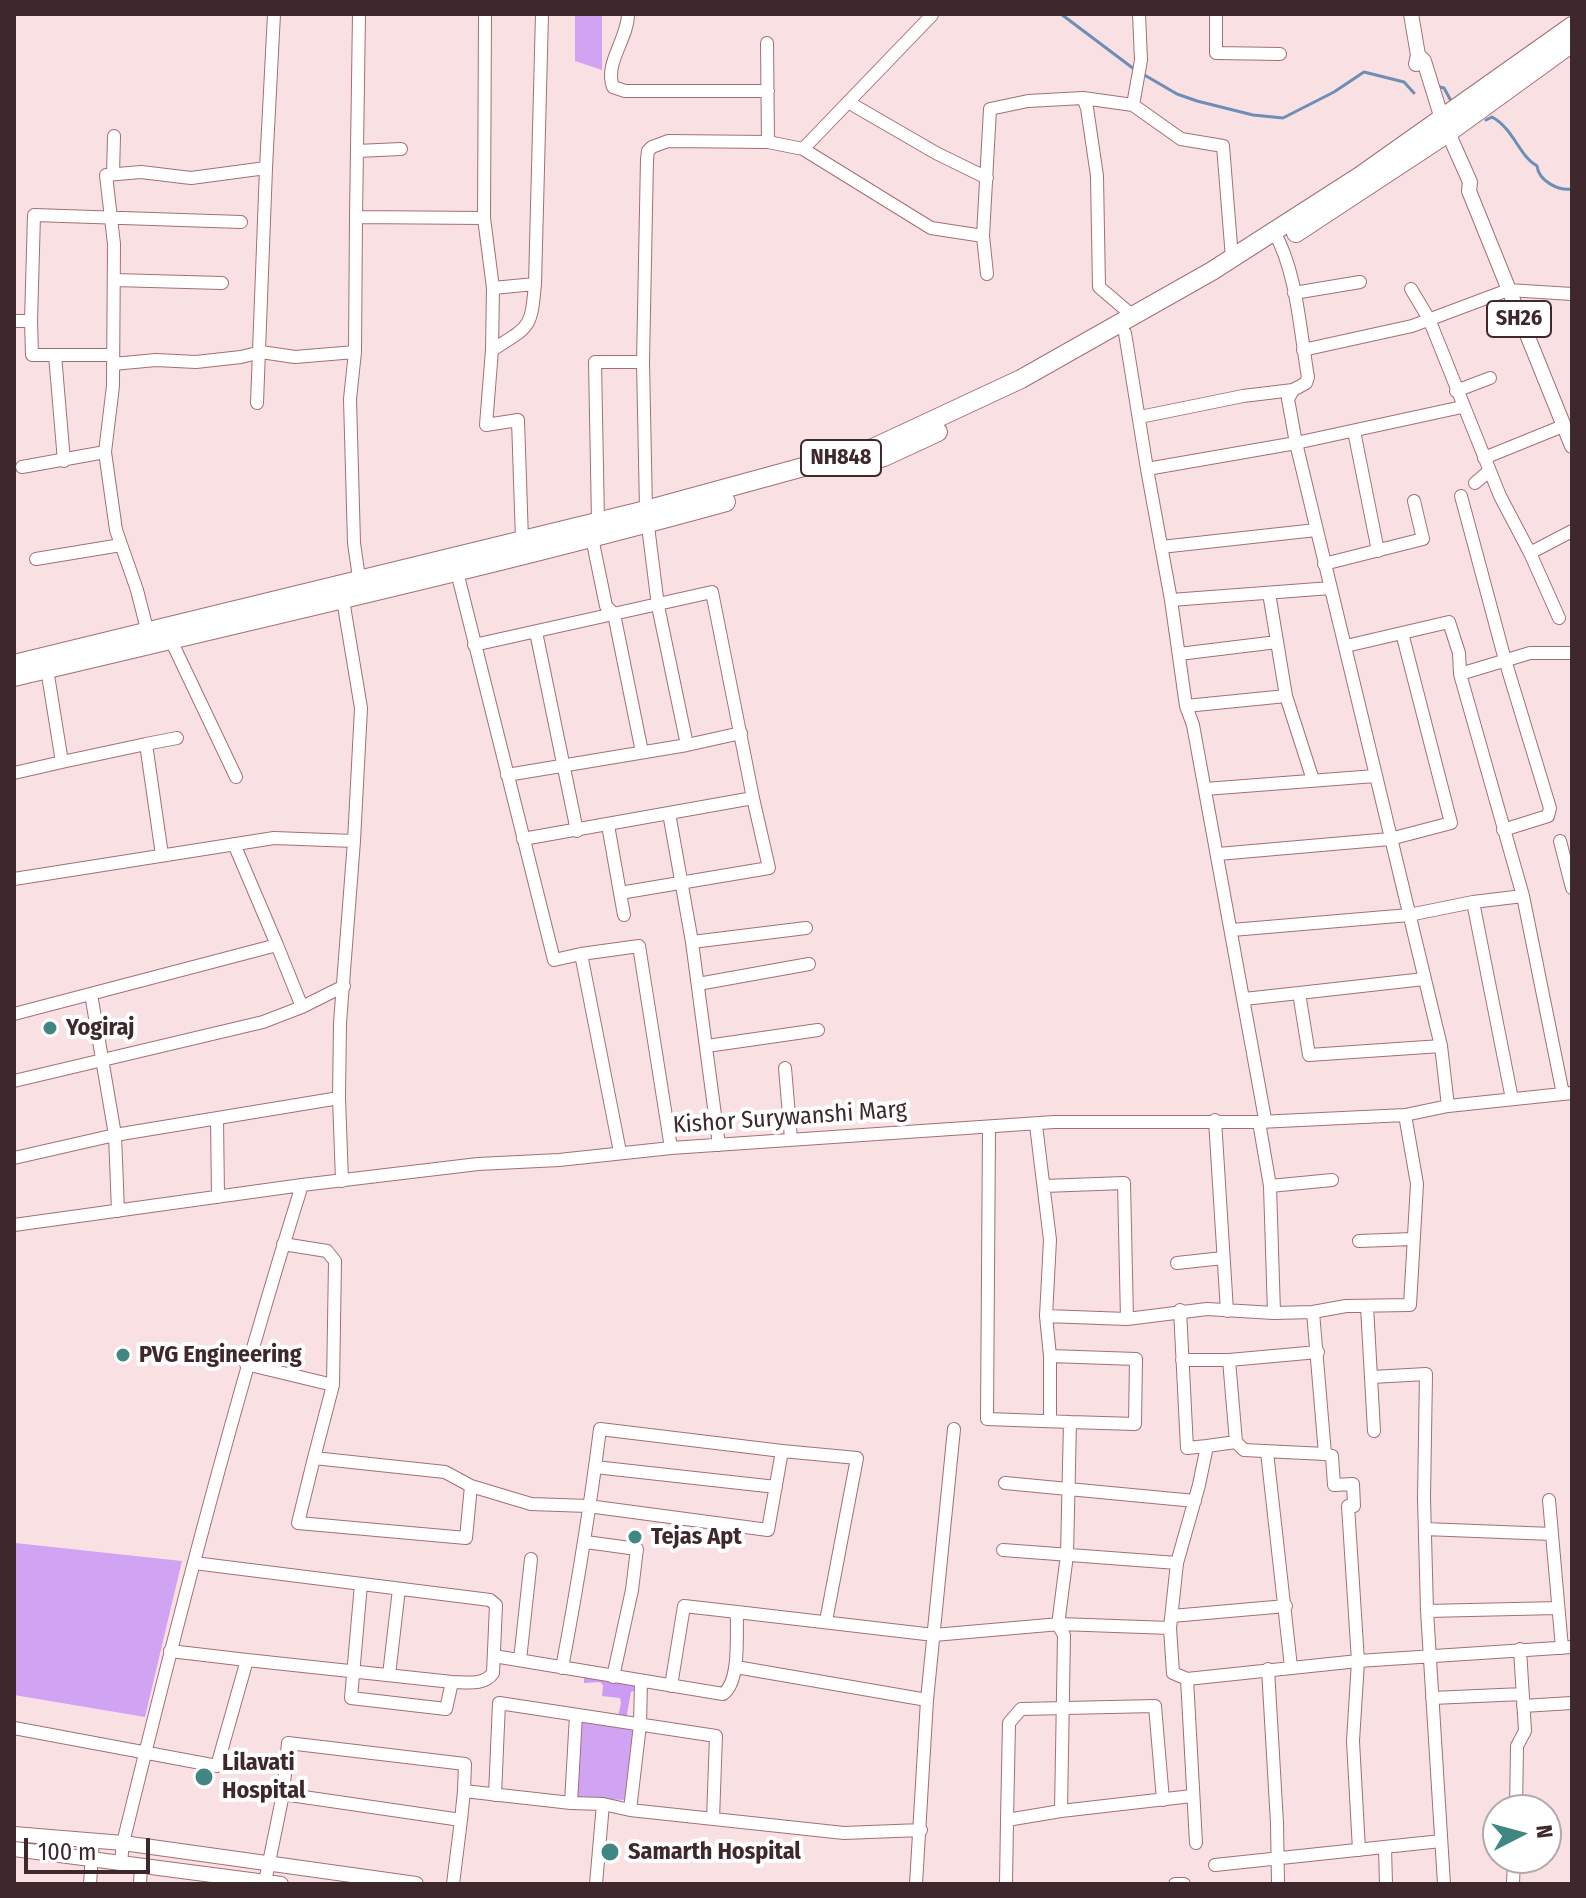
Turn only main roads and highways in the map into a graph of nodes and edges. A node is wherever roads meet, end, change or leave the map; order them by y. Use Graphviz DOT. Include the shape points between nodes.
graph roads {
  1 [pos="1411,14"];
  2 [pos="1572,26"];
  3 [pos="1572,43"];
  4 [pos="1441,129"];
  5 [pos="1278,237"];
  6 [pos="1129,324"];
  7 [pos="1572,446"];
  8 [pos="595,530"];
  9 [pos="455,564"];
  10 [pos="159,636"];
  11 [pos="14,664"];
  12 [pos="14,677"];
  13 [pos="14,1834"];
  14 [pos="14,1849"];
  15 [pos="265,1882"];
  16 [pos="281,1884"];
  17 [pos="416,1884"];
  1 -- 4 [label="main road, SH26" via="1416,63"];
  2 -- 4 [label="highway, NH848"];
  3 -- 4 [label="highway, NH848"];
  4 -- 5 [label="highway, NH848"];
  4 -- 7 [label="main road, SH26" via="1470,182 1469,191"];
  5 -- 6 [label="highway, NH848"];
  5 -- 6 [label="highway, NH848" via="1232,258"];
  6 -- 8 [label="highway, NH848" via="873,448"];
  8 -- 9 [label="highway, NH848"];
  8 -- 9 [label="highway, NH848" via="522,540"];
  9 -- 10 [label="highway, NH848"];
  10 -- 11 [label="highway, NH848"];
  10 -- 12 [label="highway, NH848"];
  13 -- 17 [label="main road" via="123,1843"];
  14 -- 15 [label="main road"];
  15 -- 16 [label="main road"];
}
